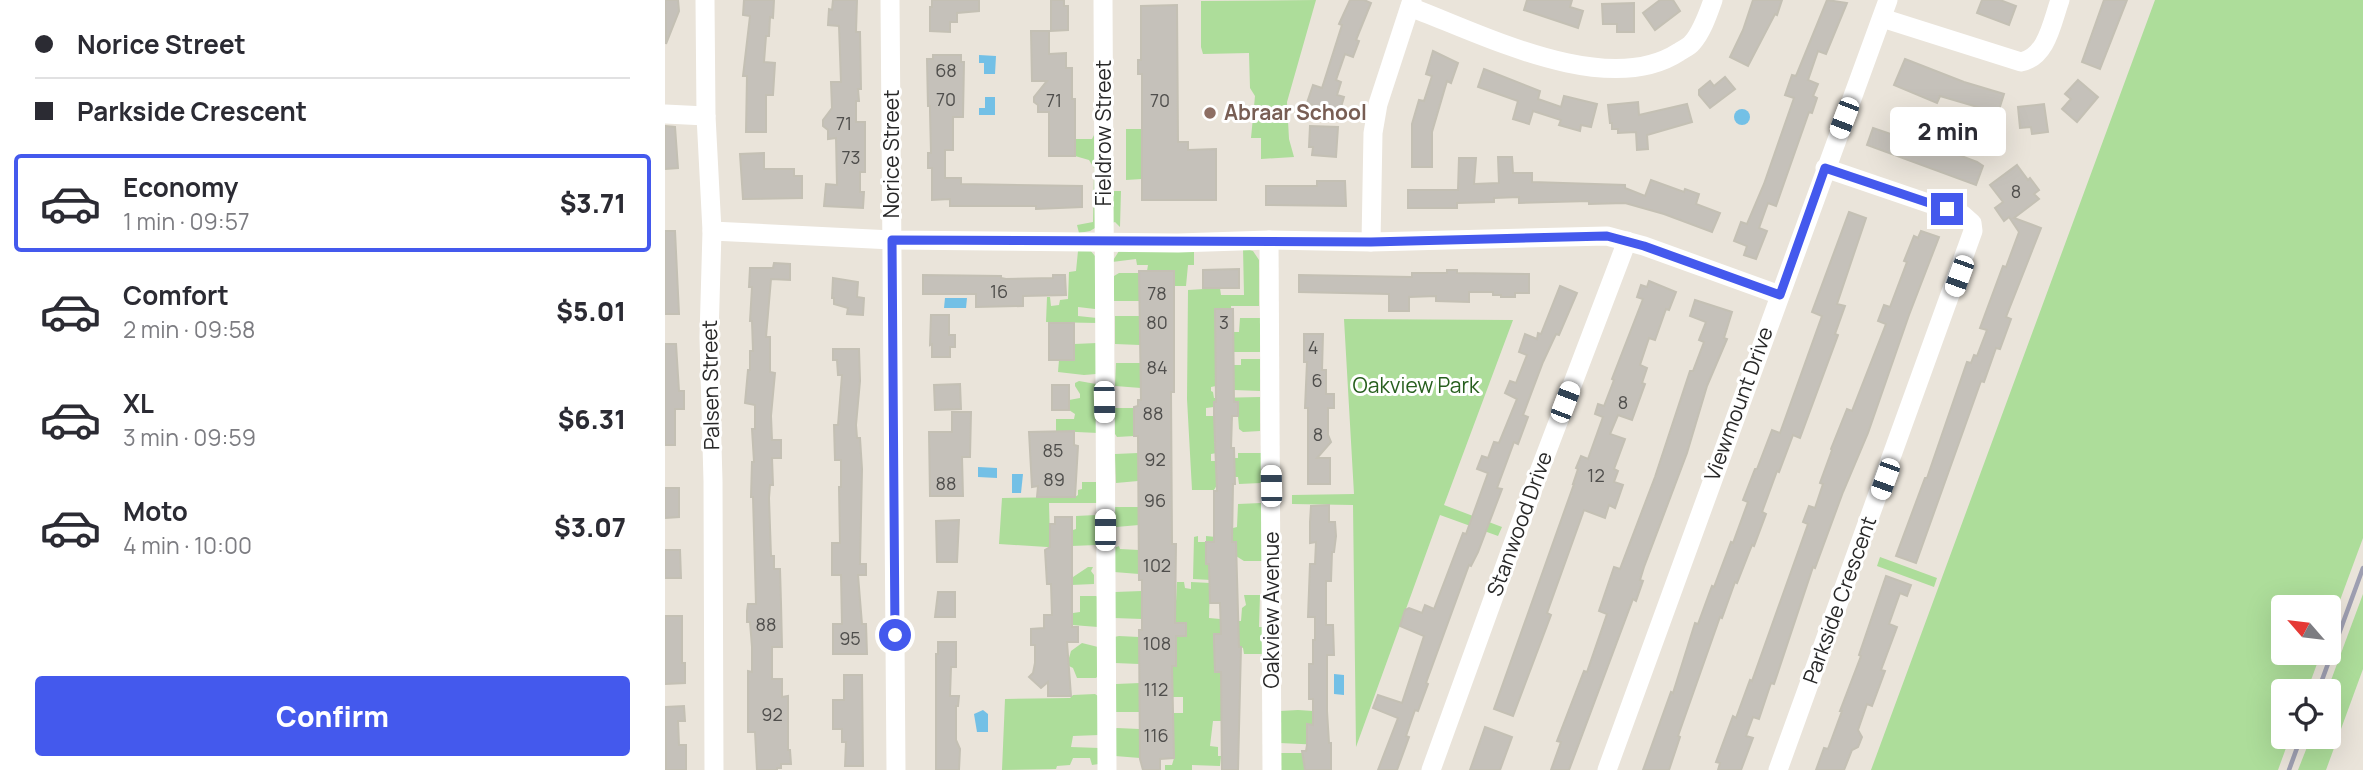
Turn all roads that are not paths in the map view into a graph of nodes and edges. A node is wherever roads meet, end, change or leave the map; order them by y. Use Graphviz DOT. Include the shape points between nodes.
graph roads {
  1 [pos="705,0"];
  2 [pos="890,0"];
  3 [pos="1103,0"];
  4 [pos="1713,0"];
  5 [pos="2060,0"];
  6 [pos="1411,3"];
  7 [pos="1885,9"];
  8 [pos="665,114"];
  9 [pos="706,116"];
  10 [pos="1825,168"];
  11 [pos="712,231"];
  12 [pos="892,240"];
  13 [pos="1269,240"];
  14 [pos="1627,241"];
  15 [pos="1105,242"];
  16 [pos="1371,242"];
  17 [pos="1780,295"];
  18 [pos="714,770"];
  19 [pos="896,770"];
  20 [pos="1107,770"];
  21 [pos="1272,770"];
  22 [pos="1431,770"];
  23 [pos="1607,770"];
  24 [pos="1778,770"];
  1 -- 9 [label="street, Palsen Street"];
  2 -- 12 [label="street, Norice Street"];
  3 -- 15 [label="street, Fieldrow Street"];
  4 -- 6 [label="street" via="1692,43 1684,49 1647,67 1607,70 1550,60"];
  5 -- 7 [label="street" via="2036,56 2021,62"];
  6 -- 16 [label="street" via="1373,133"];
  7 -- 10 [label="street, Viewmount Drive"];
  8 -- 9 [label="street"];
  9 -- 11 [label="street, Palsen Street"];
  10 -- 17 [label="street, Viewmount Drive"];
  10 -- 24 [label="street, Parkside Crescent" via="1963,215 1973,231"];
  11 -- 12 [label="street"];
  11 -- 18 [label="street, Palsen Street"];
  12 -- 15 [label="street"];
  12 -- 19 [label="street, Norice Street"];
  13 -- 15 [label="street"];
  13 -- 16 [label="street"];
  13 -- 21 [label="street, Oakview Avenue"];
  14 -- 16 [label="street" via="1607,236"];
  14 -- 17 [label="street"];
  14 -- 22 [label="street, Stanwood Drive"];
  15 -- 20 [label="street, Fieldrow Street"];
  17 -- 23 [label="street, Viewmount Drive"];
}
